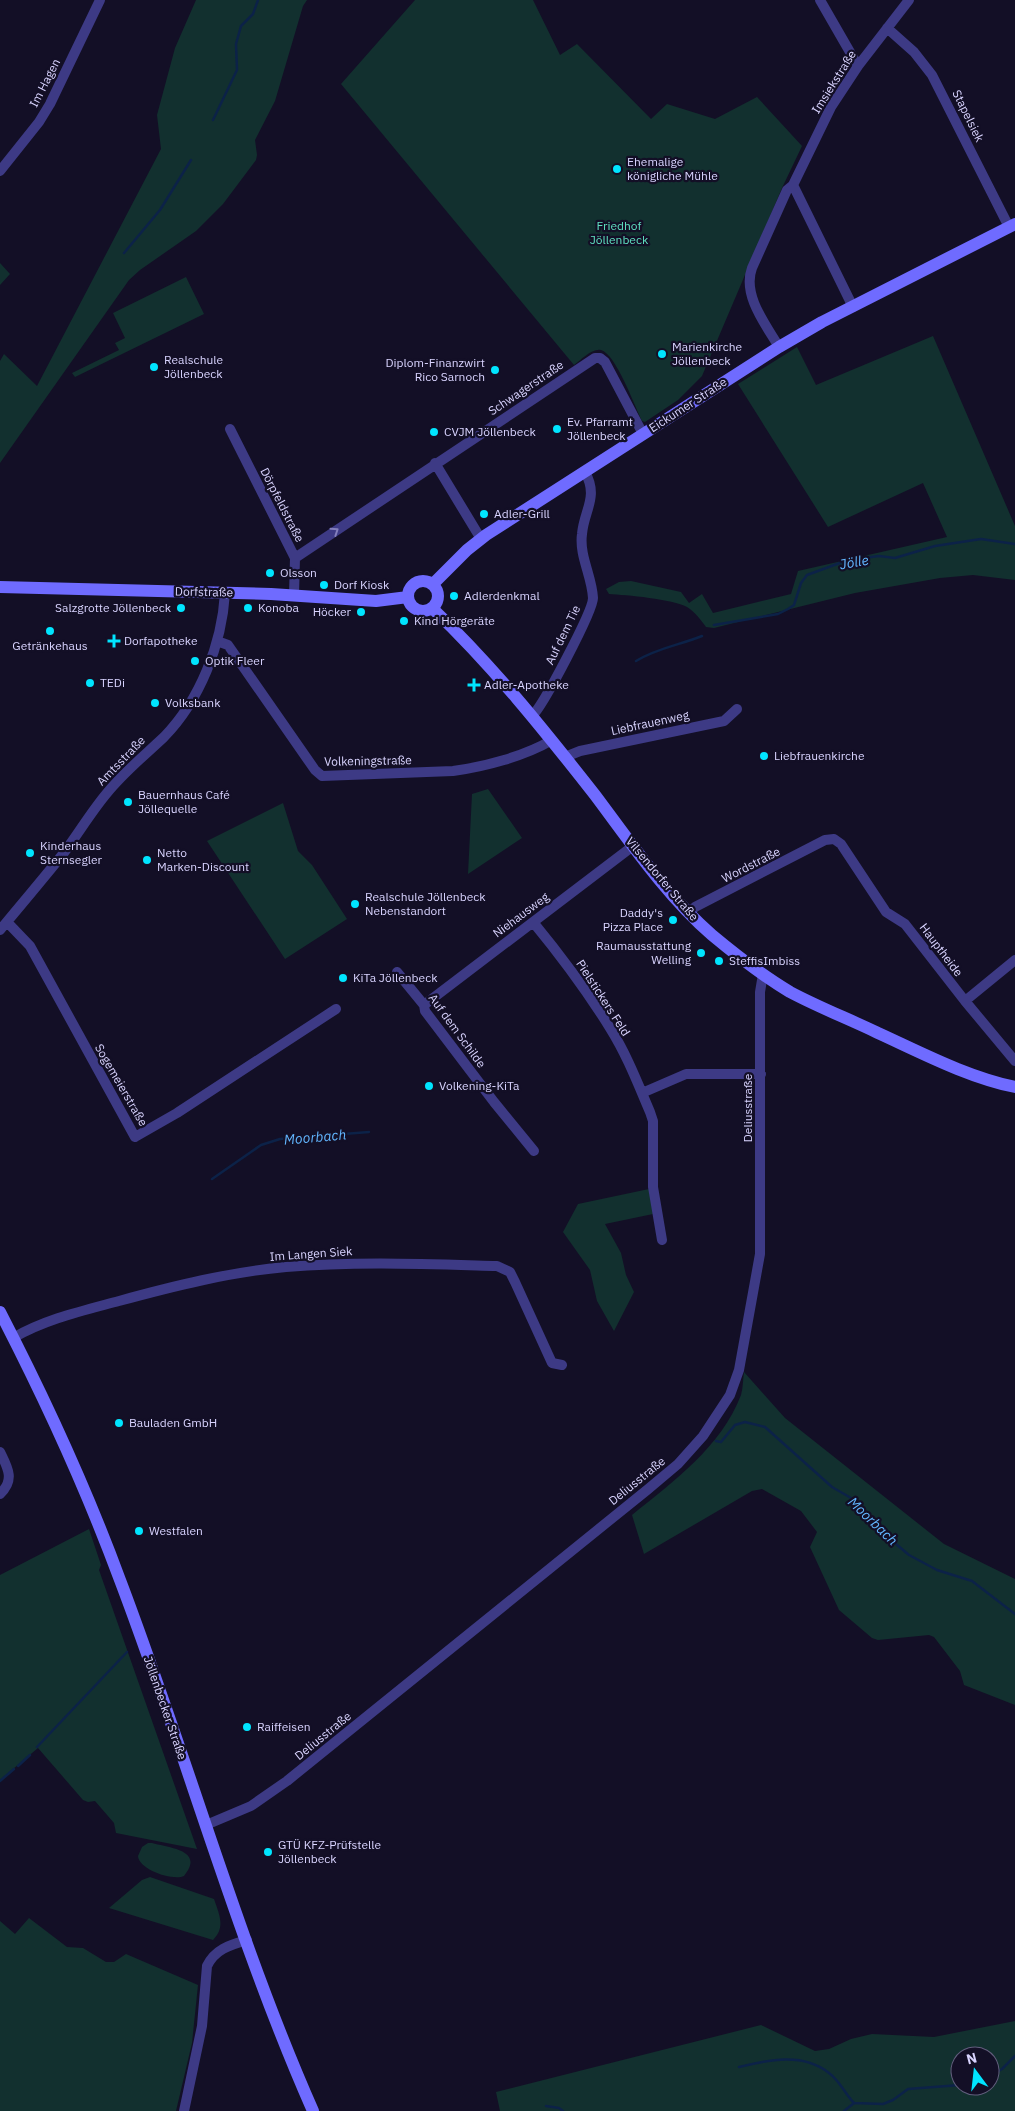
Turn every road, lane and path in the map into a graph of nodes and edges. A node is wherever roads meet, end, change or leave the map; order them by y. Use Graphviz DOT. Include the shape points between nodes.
graph roads {
  1 [pos="100,0"];
  2 [pos="820,0"];
  3 [pos="908,0"];
  4 [pos="886,28"];
  5 [pos="858,66"];
  6 [pos="0,171"];
  7 [pos="793,185"];
  8 [pos="1012,226"];
  9 [pos="854,306"];
  10 [pos="779,347"];
  11 [pos="230,429"];
  12 [pos="643,434"];
  13 [pos="435,463"];
  14 [pos="585,472"];
  15 [pos="481,539"];
  16 [pos="295,558"];
  17 [pos="433,584"];
  18 [pos="0,587"];
  19 [pos="225,593"];
  20 [pos="294,595"];
  21 [pos="408,597"];
  22 [pos="432,608"];
  23 [pos="217,641"];
  24 [pos="737,710"];
  25 [pos="532,716"];
  26 [pos="552,740"];
  27 [pos="565,757"];
  28 [pos="826,840"];
  29 [pos="633,846"];
  30 [pos="689,914"];
  31 [pos="533,922"];
  32 [pos="3,926"];
  33 [pos="1015,960"];
  34 [pos="397,972"];
  35 [pos="763,974"];
  36 [pos="965,1001"];
  37 [pos="424,1005"];
  38 [pos="336,1009"];
  39 [pos="1015,1061"];
  40 [pos="761,1074"];
  41 [pos="1015,1087"];
  42 [pos="642,1093"];
  43 [pos="534,1151"];
  44 [pos="662,1240"];
  45 [pos="0,1312"];
  46 [pos="13,1338"];
  47 [pos="562,1365"];
  48 [pos="0,1452"];
  49 [pos="0,1494"];
  50 [pos="206,1825"];
  51 [pos="247,1940"];
  52 [pos="184,2111"];
  53 [pos="313,2111"];
  1 -- 6 [label="street, Im Hagen" via="50,104"];
  2 -- 5 [label="street"];
  3 -- 4 [label="street, Imsiekstraße"];
  4 -- 5 [label="street, Imsiekstraße"];
  4 -- 8 [label="street, Stapelsiek" via="914,52 932,75"];
  5 -- 7 [label="street, Imsiekstraße" via="831,107"];
  7 -- 9 [label="street"];
  7 -- 10 [label="street, Imsiekstraße" via="787,190 749,276 753,298"];
  8 -- 9 [label="main road, Eickumer Straße"];
  9 -- 10 [label="main road, Eickumer Straße"];
  10 -- 12 [label="main road, Eickumer Straße"];
  11 -- 16 [label="street, Dörpfeldstraße"];
  12 -- 13 [label="street, Schwagerstraße" via="605,362 595,358"];
  12 -- 14 [label="main road, Eickumer Straße"];
  13 -- 15 [label="street"];
  16 -- 13 [label="street, Schwagerstraße, one-way"];
  14 -- 15 [label="main road, Eickumer Straße"];
  14 -- 25 [label="street, Auf dem Tie" via="590,480 592,496 582,534 582,549 593,600 552,687"];
  15 -- 17 [label="main road, Eickumer Straße"];
  16 -- 20 [label="street, Dörpfeldstraße"];
  17 -- 21 [label="main road" via="416,582"];
  17 -- 22 [label="main road" via="438,596"];
  18 -- 19 [label="main road, Dorfstraße"];
  19 -- 20 [label="main road, Dorfstraße"];
  19 -- 23 [label="street, Amtsstraße"];
  20 -- 21 [label="main road, Dorfstraße" via="376,601"];
  21 -- 22 [label="main road" via="417,610"];
  22 -- 25 [label="main road, Vilsendorfer Straße" via="466,640"];
  23 -- 26 [label="street, Volkeningstraße" via="228,645 322,776 474,768 540,747"];
  23 -- 32 [label="street, Amtsstraße" via="182,714 107,793 63,854"];
  24 -- 27 [label="street, Liebfrauenweg" via="724,721 580,751"];
  25 -- 26 [label="main road, Vilsendorfer Straße"];
  26 -- 27 [label="main road, Vilsendorfer Straße"];
  27 -- 29 [label="main road, Vilsendorfer Straße"];
  28 -- 30 [label="street, Wordstraße"];
  28 -- 36 [label="street, Hauptheide" via="834,839 841,844 886,912 905,924"];
  29 -- 30 [label="main road, Vilsendorfer Straße"];
  29 -- 31 [label="street, Niehausweg"];
  30 -- 35 [label="main road, Vilsendorfer Straße"];
  31 -- 37 [label="street, Niehausweg"];
  31 -- 42 [label="street, Pielstickers Feld" via="571,969 611,1029"];
  32 -- 38 [label="street, Sogemeierstraße" via="22,936 30,946 134,1137 177,1113"];
  33 -- 36 [label="street"];
  34 -- 37 [label="street, Auf dem Schilde"];
  35 -- 40 [label="street, Deliusstraße" via="760,992"];
  35 -- 41 [label="main road, Vilsendorfer Straße" via="791,992 937,1060 983,1079"];
  36 -- 39 [label="street, Hauptheide"];
  37 -- 43 [label="street, Auf dem Schilde" via="425,1011"];
  40 -- 42 [label="street" via="686,1074"];
  40 -- 50 [label="street, Deliusstraße" via="760,1254 739,1370 730,1396 703,1436 678,1464 647,1490 287,1781 251,1806"];
  42 -- 44 [label="street, Pielstickers Feld" via="653,1120 653,1187"];
  45 -- 46 [label="main road, Jöllenbecker Straße"];
  46 -- 47 [label="street, Im Langen Siek" via="51,1319 177,1286 266,1270 350,1263 497,1266 510,1272 552,1363"];
  46 -- 50 [label="main road, Jöllenbecker Straße" via="100,1529"];
  48 -- 49 [label="street" via="10,1474 10,1482"];
  50 -- 51 [label="main road, Jöllenbecker Straße"];
  51 -- 52 [label="street" via="217,1952 206,1966 202,2026"];
  51 -- 53 [label="main road, Jöllenbecker Straße"];
}
